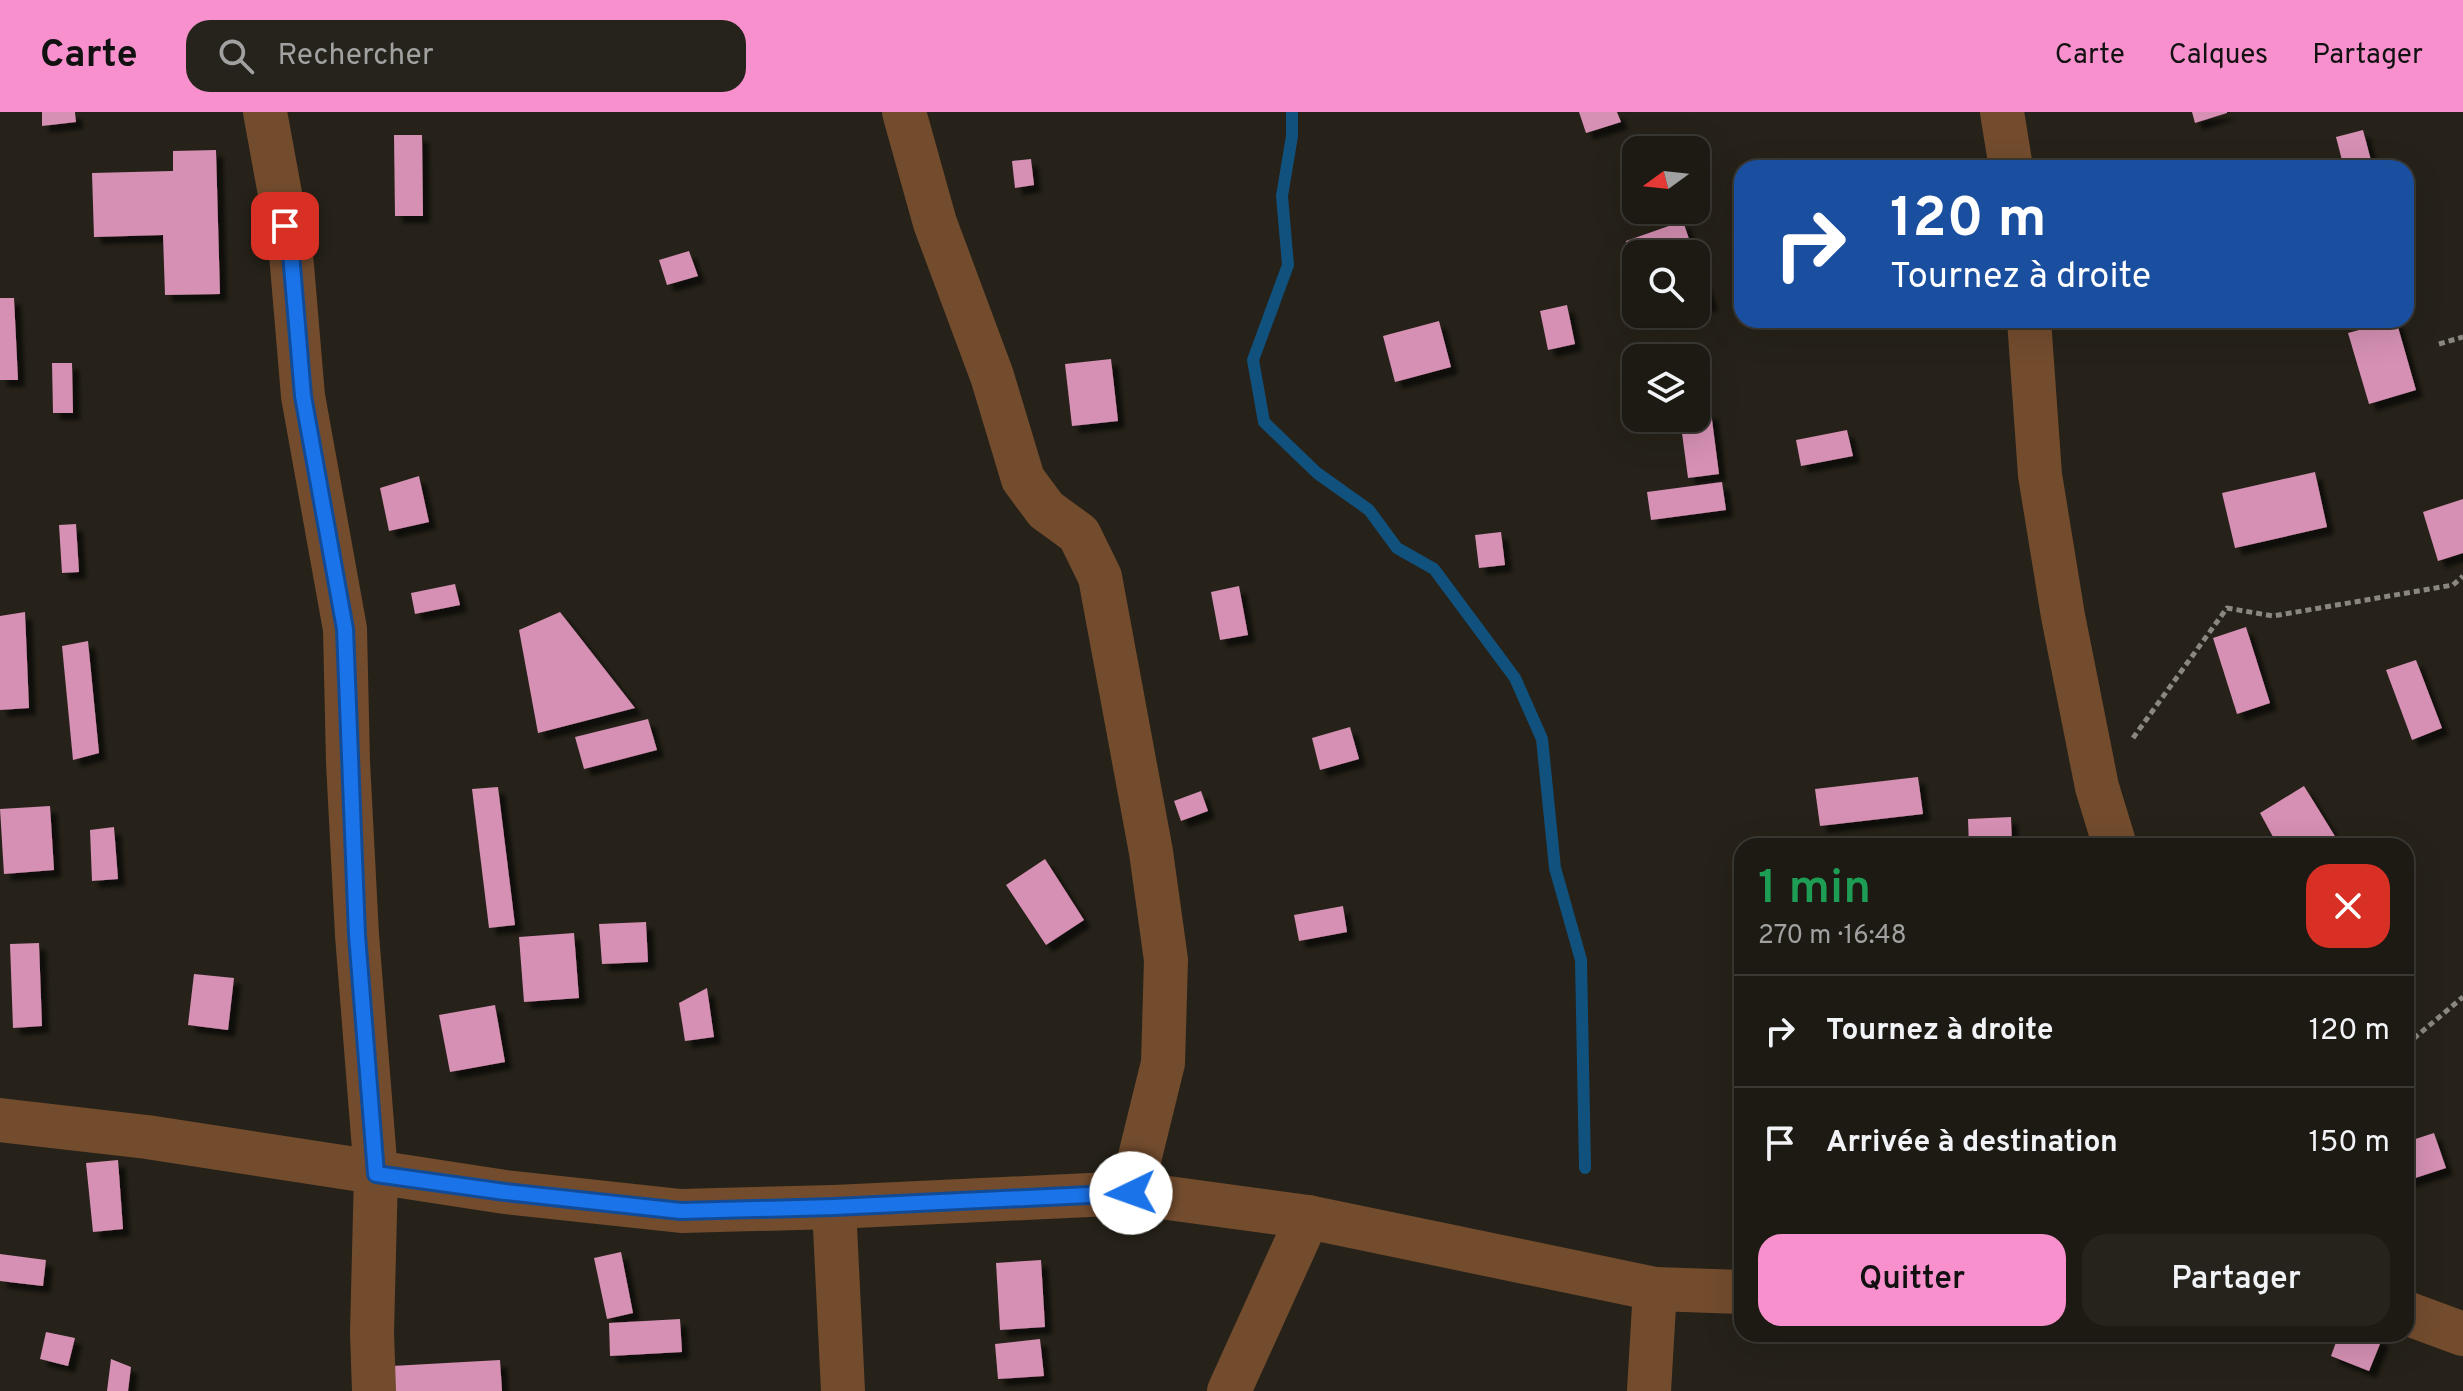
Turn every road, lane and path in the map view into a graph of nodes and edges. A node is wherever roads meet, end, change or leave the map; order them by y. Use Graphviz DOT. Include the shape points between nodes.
graph roads {
  1 [pos="265,112"];
  2 [pos="904,112"];
  3 [pos="2002,112"];
  4 [pos="2010,160"];
  5 [pos="2030,328"];
  6 [pos="2463,337"];
  7 [pos="2439,344"];
  8 [pos="2463,576"];
  9 [pos="2097,787"];
  10 [pos="2113,838"];
  11 [pos="2463,997"];
  12 [pos="2414,1038"];
  13 [pos="0,1120"];
  14 [pos="376,1174"];
  15 [pos="1131,1193"];
  16 [pos="834,1207"];
  17 [pos="1308,1217"];
  18 [pos="1655,1289"];
  19 [pos="1734,1292"];
  20 [pos="2414,1316"];
  21 [pos="2463,1334"];
  22 [pos="374,1391"];
  23 [pos="843,1391"];
  24 [pos="1229,1391"];
  25 [pos="1649,1391"];
  1 -- 14 [label="street" via="291,254 303,396 345,629 357,935"];
  2 -- 15 [label="street" via="935,223 992,376 1023,479 1046,510 1079,534 1100,577 1166,960 1163,1063"];
  3 -- 4 [label="street"];
  5 -- 9 [label="street" via="2040,475"];
  6 -- 7 [label="path"];
  8 -- 9 [label="path" via="2453,585 2273,616 2227,608"];
  9 -- 10 [label="street"];
  11 -- 12 [label="path"];
  13 -- 14 [label="street" via="147,1137"];
  14 -- 16 [label="street" via="681,1211"];
  14 -- 22 [label="street"];
  15 -- 16 [label="street"];
  15 -- 17 [label="street"];
  16 -- 23 [label="street"];
  17 -- 18 [label="street"];
  17 -- 24 [label="street"];
  18 -- 19 [label="street"];
  18 -- 25 [label="street"];
  20 -- 21 [label="street"];
}
